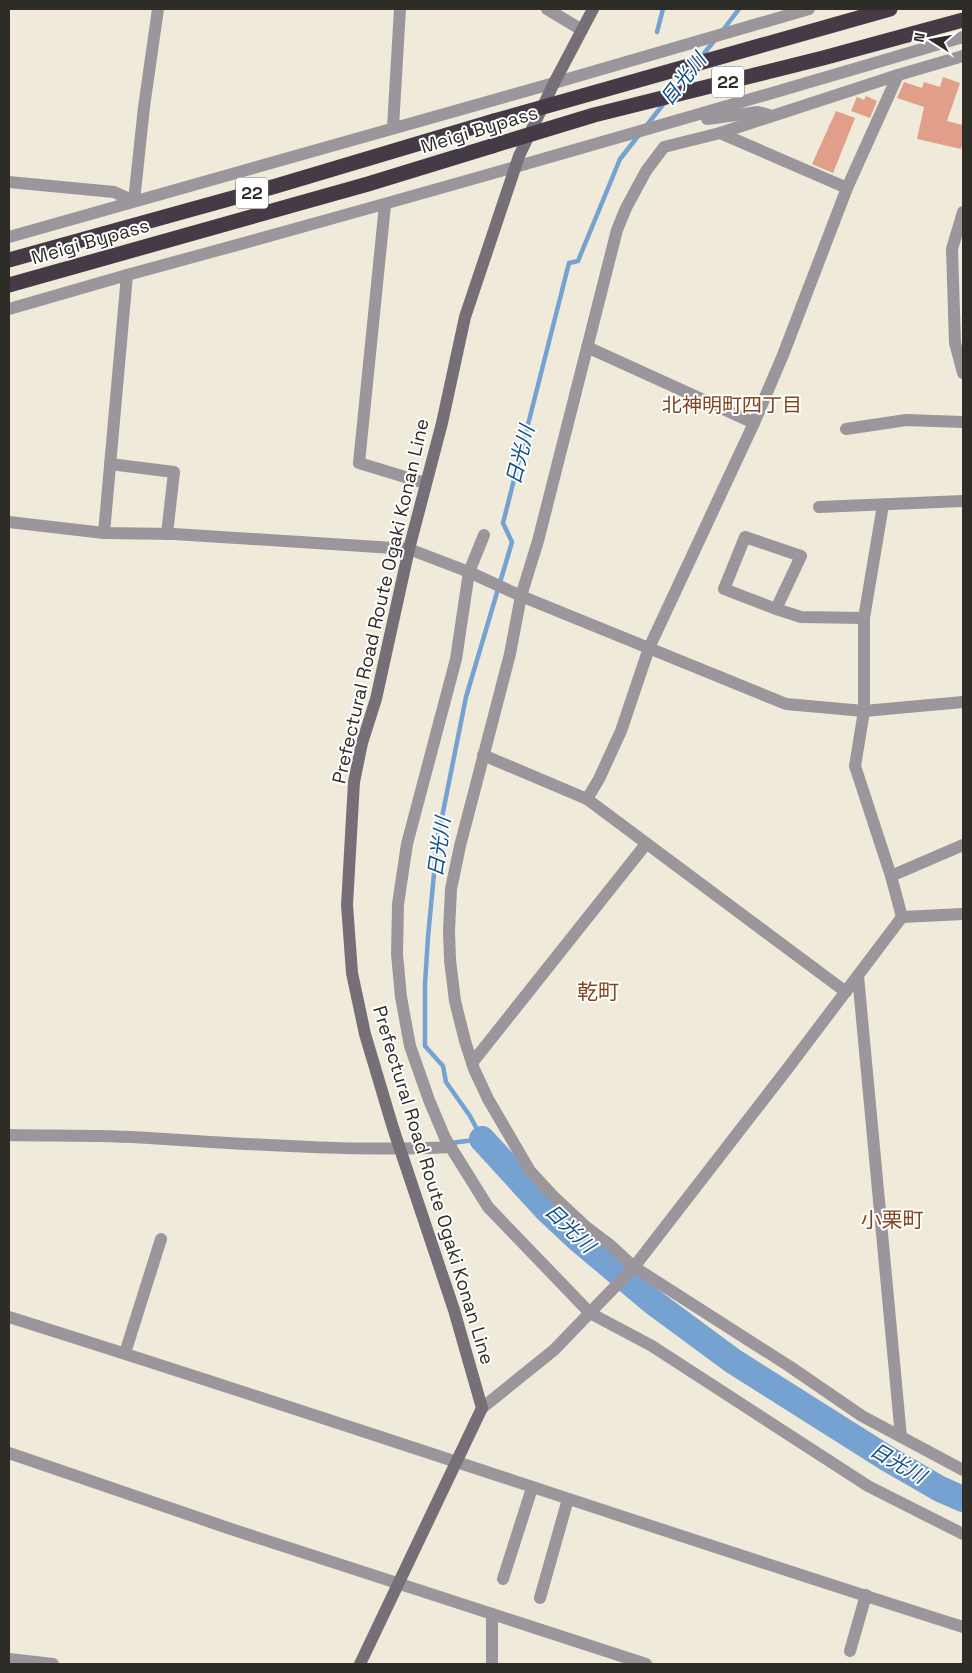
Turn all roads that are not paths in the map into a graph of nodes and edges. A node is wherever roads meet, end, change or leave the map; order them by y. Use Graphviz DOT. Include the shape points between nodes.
graph roads {
  1 [pos="158,9"];
  2 [pos="400,9"];
  3 [pos="547,9"];
  4 [pos="593,9"];
  5 [pos="808,9"];
  6 [pos="890,9"];
  7 [pos="963,20"];
  8 [pos="582,30"];
  9 [pos="963,37"];
  10 [pos="963,56"];
  11 [pos="898,75"];
  12 [pos="554,83"];
  13 [pos="773,116"];
  14 [pos="668,124"];
  15 [pos="393,127"];
  16 [pos="720,133"];
  17 [pos="515,167"];
  18 [pos="9,182"];
  19 [pos="847,188"];
  20 [pos="134,202"];
  21 [pos="385,205"];
  22 [pos="963,212"];
  23 [pos="9,237"];
  24 [pos="957,251"];
  25 [pos="9,260"];
  26 [pos="127,274"];
  27 [pos="9,284"];
  28 [pos="9,309"];
  29 [pos="587,347"];
  30 [pos="963,373"];
  31 [pos="963,422"];
  32 [pos="754,423"];
  33 [pos="846,429"];
  34 [pos="110,464"];
  35 [pos="425,483"];
  36 [pos="963,502"];
  37 [pos="882,504"];
  38 [pos="818,507"];
  39 [pos="9,522"];
  40 [pos="104,533"];
  41 [pos="167,534"];
  42 [pos="484,535"];
  43 [pos="410,549"];
  44 [pos="472,574"];
  45 [pos="519,595"];
  46 [pos="776,609"];
  47 [pos="864,618"];
  48 [pos="649,648"];
  49 [pos="963,702"];
  50 [pos="864,711"];
  51 [pos="484,756"];
  52 [pos="586,799"];
  53 [pos="646,844"];
  54 [pos="963,845"];
  55 [pos="891,876"];
  56 [pos="963,914"];
  57 [pos="902,917"];
  58 [pos="858,976"];
  59 [pos="846,992"];
  60 [pos="472,1063"];
  61 [pos="9,1134"];
  62 [pos="451,1147"];
  63 [pos="400,1150"];
  64 [pos="161,1239"];
  65 [pos="632,1269"];
  66 [pos="592,1311"];
  67 [pos="9,1317"];
  68 [pos="125,1353"];
  69 [pos="482,1408"];
  70 [pos="901,1437"];
  71 [pos="9,1453"];
  72 [pos="456,1462"];
  73 [pos="963,1470"];
  74 [pos="532,1488"];
  75 [pos="568,1499"];
  76 [pos="963,1534"];
  77 [pos="503,1579"];
  78 [pos="398,1584"];
  79 [pos="866,1596"];
  80 [pos="540,1598"];
  81 [pos="492,1614"];
  82 [pos="963,1627"];
  83 [pos="850,1651"];
  84 [pos="9,1659"];
  85 [pos="628,1661"];
  86 [pos="53,1664"];
  87 [pos="360,1664"];
  88 [pos="492,1664"];
  89 [pos="646,1664"];
  1 -- 20 [label="street"];
  2 -- 15 [label="street"];
  3 -- 8 [label="street"];
  4 -- 8 [label="main road, Prefectural Road Route Ogaki Konan Line"];
  5 -- 12 [label="street"];
  6 -- 25 [label="highway, Meigi Bypass / 22, bridge"];
  7 -- 27 [label="highway, Meigi Bypass / 22, bridge" via="594,115 368,184"];
  8 -- 12 [label="main road, Prefectural Road Route Ogaki Konan Line"];
  9 -- 14 [label="street"];
  10 -- 11 [label="street"];
  11 -- 13 [label="street"];
  11 -- 19 [label="street"];
  12 -- 15 [label="street"];
  12 -- 17 [label="main road, Prefectural Road Route Ogaki Konan Line"];
  13 -- 14 [label="street" via="758,112"];
  13 -- 16 [label="street"];
  14 -- 17 [label="street"];
  15 -- 20 [label="street"];
  16 -- 19 [label="street"];
  16 -- 29 [label="street" via="664,147 646,171 617,230"];
  17 -- 21 [label="street"];
  17 -- 35 [label="main road, Prefectural Road Route Ogaki Konan Line" via="465,317"];
  18 -- 20 [label="street" via="114,192"];
  19 -- 32 [label="street"];
  20 -- 23 [label="street"];
  21 -- 26 [label="street"];
  21 -- 35 [label="street" via="360,463"];
  22 -- 24 [label="street"];
  24 -- 30 [label="street" via="955,343"];
  26 -- 28 [label="street"];
  26 -- 34 [label="street"];
  29 -- 32 [label="street"];
  29 -- 45 [label="street" via="538,540"];
  31 -- 33 [label="street" via="906,420"];
  32 -- 48 [label="street"];
  34 -- 40 [label="street"];
  34 -- 41 [label="street" via="174,472"];
  35 -- 43 [label="main road, Prefectural Road Route Ogaki Konan Line"];
  36 -- 37 [label="street"];
  37 -- 38 [label="street"];
  37 -- 47 [label="street"];
  39 -- 40 [label="street"];
  40 -- 41 [label="street"];
  41 -- 43 [label="street"];
  42 -- 44 [label="street"];
  43 -- 44 [label="street"];
  43 -- 63 [label="main road, Prefectural Road Route Ogaki Konan Line" via="354,782 347,904 352,973 364,1034"];
  44 -- 45 [label="street"];
  44 -- 62 [label="street" via="456,659 408,844 398,904 397,954 410,1046 429,1100"];
  45 -- 48 [label="street"];
  45 -- 51 [label="street" via="510,654"];
  46 -- 46 [label="street" via="724,589 745,537 801,556"];
  46 -- 47 [label="street" via="801,617"];
  47 -- 50 [label="street"];
  48 -- 50 [label="street" via="786,704"];
  48 -- 52 [label="street" via="621,731"];
  49 -- 50 [label="street"];
  50 -- 55 [label="street" via="855,766"];
  51 -- 52 [label="street"];
  51 -- 60 [label="street" via="451,889 449,931 455,1001"];
  52 -- 53 [label="street"];
  53 -- 59 [label="street"];
  53 -- 60 [label="street"];
  54 -- 55 [label="street"];
  55 -- 57 [label="street"];
  56 -- 57 [label="street"];
  57 -- 58 [label="street"];
  58 -- 59 [label="street"];
  58 -- 70 [label="street"];
  59 -- 65 [label="street"];
  60 -- 65 [label="street" via="488,1099 530,1171"];
  61 -- 63 [label="street"];
  62 -- 63 [label="street"];
  62 -- 66 [label="street" via="488,1207"];
  63 -- 69 [label="main road, Prefectural Road Route Ogaki Konan Line" via="454,1310"];
  64 -- 68 [label="street"];
  65 -- 66 [label="street"];
  65 -- 70 [label="street" via="862,1416"];
  66 -- 69 [label="street" via="554,1350"];
  66 -- 76 [label="street" via="652,1346 868,1486"];
  67 -- 68 [label="street"];
  68 -- 72 [label="street"];
  69 -- 72 [label="main road"];
  70 -- 73 [label="street"];
  71 -- 78 [label="street"];
  72 -- 74 [label="street"];
  72 -- 78 [label="main road"];
  74 -- 75 [label="street"];
  74 -- 77 [label="street"];
  75 -- 79 [label="street"];
  75 -- 80 [label="street"];
  78 -- 81 [label="street"];
  78 -- 87 [label="main road"];
  79 -- 82 [label="street"];
  79 -- 83 [label="street"];
  81 -- 85 [label="street"];
  81 -- 88 [label="street"];
  84 -- 86 [label="street"];
  85 -- 89 [label="street"];
}
